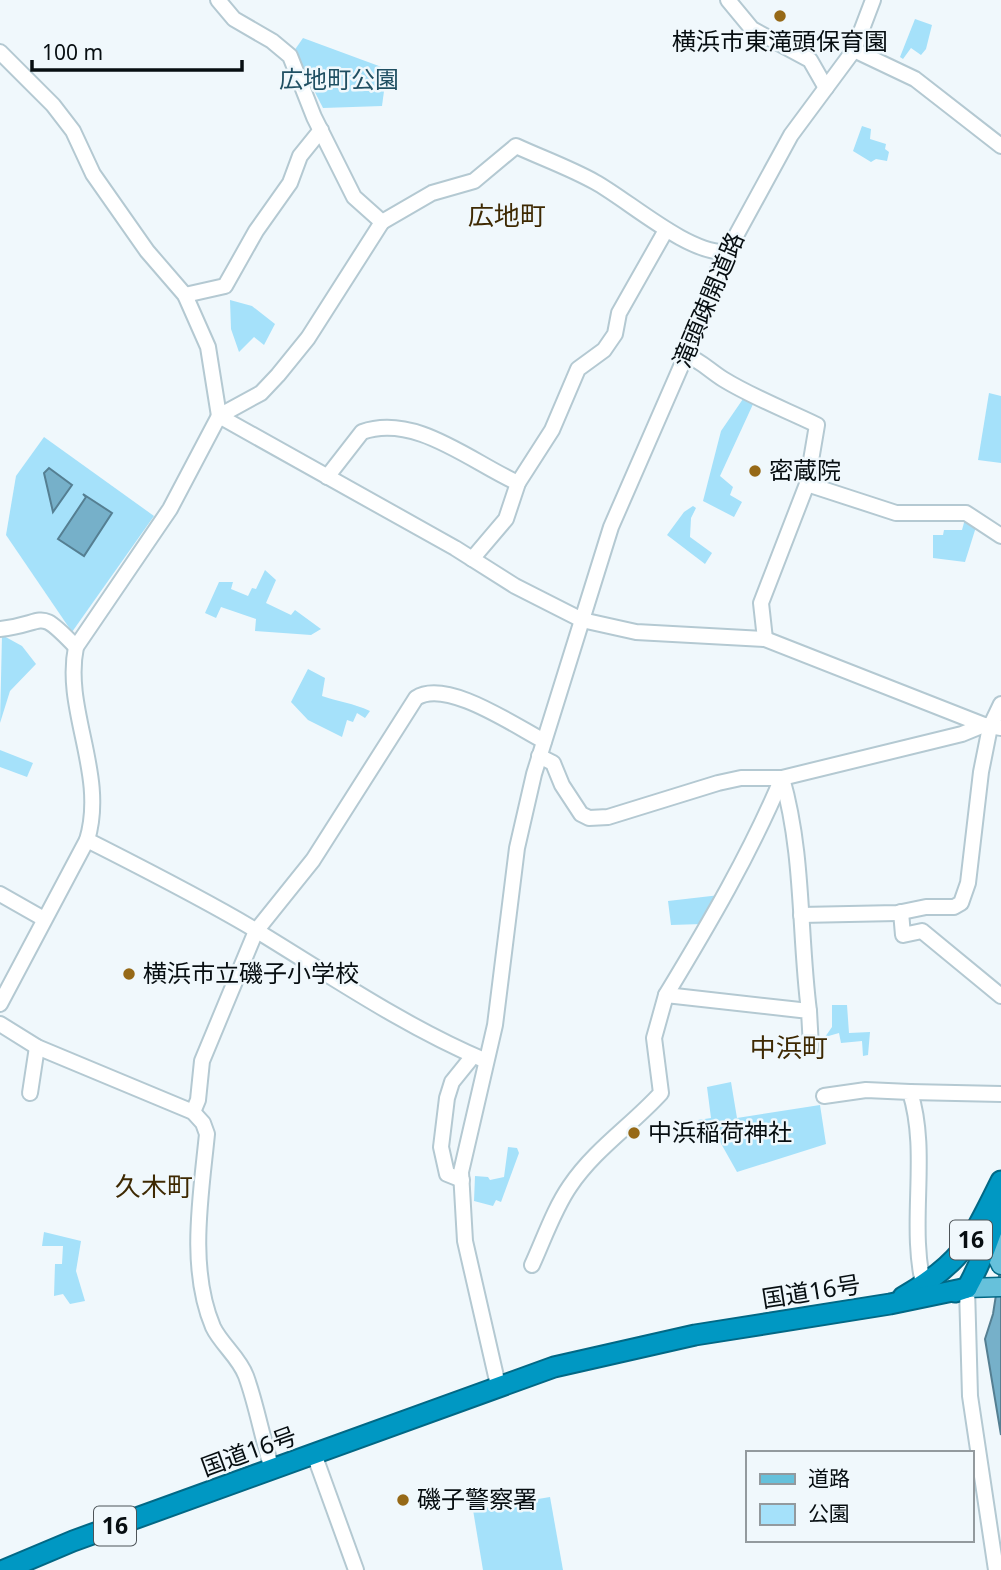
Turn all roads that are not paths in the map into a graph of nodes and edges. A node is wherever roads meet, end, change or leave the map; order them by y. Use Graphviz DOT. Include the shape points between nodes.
graph roads {
  1 [pos="218,0"];
  2 [pos="728,0"];
  3 [pos="873,0"];
  4 [pos="855,50"];
  5 [pos="0,52"];
  6 [pos="6,64"];
  7 [pos="826,88"];
  8 [pos="321,130"];
  9 [pos="1001,146"];
  10 [pos="382,222"];
  11 [pos="666,230"];
  12 [pos="726,252"];
  13 [pos="185,295"];
  14 [pos="686,355"];
  15 [pos="219,416"];
  16 [pos="327,477"];
  17 [pos="517,484"];
  18 [pos="807,484"];
  19 [pos="1001,536"];
  20 [pos="472,559"];
  21 [pos="582,620"];
  22 [pos="0,629"];
  23 [pos="765,639"];
  24 [pos="76,647"];
  25 [pos="1001,704"];
  26 [pos="992,727"];
  27 [pos="544,741"];
  28 [pos="539,756"];
  29 [pos="782,778"];
  30 [pos="87,840"];
  31 [pos="0,894"];
  32 [pos="901,912"];
  33 [pos="801,915"];
  34 [pos="44,919"];
  35 [pos="256,931"];
  36 [pos="666,995"];
  37 [pos="1001,996"];
  38 [pos="0,1004"];
  39 [pos="809,1011"];
  40 [pos="0,1024"];
  41 [pos="37,1047"];
  42 [pos="811,1047"];
  43 [pos="479,1058"];
  44 [pos="910,1092"];
  45 [pos="30,1093"];
  46 [pos="1001,1094"];
  47 [pos="824,1096"];
  48 [pos="193,1112"];
  49 [pos="462,1180"];
  50 [pos="1001,1181"];
  51 [pos="1001,1200"];
  52 [pos="996,1252"];
  53 [pos="532,1265"];
  54 [pos="995,1287"];
  55 [pos="967,1288"];
  56 [pos="926,1294"];
  57 [pos="505,1383"];
  58 [pos="314,1454"];
  59 [pos="272,1469"];
  60 [pos="2,1570"];
  61 [pos="356,1570"];
  62 [pos="996,1570"];
  1 -- 8 [label="street" via="234,19 290,56"];
  2 -- 7 [label="street" via="752,29 810,60"];
  3 -- 4 [label="street, 滝頭疎開道路"];
  4 -- 7 [label="street, 滝頭疎開道路"];
  4 -- 9 [label="street" via="915,79"];
  5 -- 6 [label="street"];
  6 -- 13 [label="street" via="53,105 73,131 93,174 147,251"];
  7 -- 12 [label="street, 滝頭疎開道路" via="791,135"];
  8 -- 10 [label="street" via="354,197"];
  8 -- 13 [label="street" via="300,156 290,183 225,286"];
  10 -- 11 [label="street" via="432,193 474,181 516,146 594,182"];
  10 -- 15 [label="street" via="308,338 278,375 261,393"];
  11 -- 12 [label="street" via="715,253"];
  11 -- 17 [label="street" via="619,313 615,334 604,350 578,369 552,430"];
  12 -- 14 [label="street, 滝頭疎開道路"];
  13 -- 15 [label="street" via="208,347"];
  14 -- 18 [label="street" via="732,384 817,425"];
  14 -- 21 [label="street, 滝頭疎開道路" via="618,508"];
  15 -- 16 [label="street"];
  15 -- 24 [label="street" via="170,509"];
  16 -- 17 [label="street" via="362,432 393,427 421,432"];
  16 -- 20 [label="street"];
  17 -- 20 [label="street" via="506,519"];
  18 -- 19 [label="street" via="896,513 966,513"];
  18 -- 23 [label="street" via="761,603"];
  20 -- 21 [label="street"];
  21 -- 23 [label="street" via="636,632"];
  21 -- 27 [label="street, 滝頭疎開道路"];
  22 -- 24 [label="street" via="36,619 53,622"];
  23 -- 26 [label="street"];
  24 -- 30 [label="street" via="71,670 85,734 94,812"];
  25 -- 26 [label="street"];
  26 -- 29 [label="street"];
  26 -- 32 [label="street" via="981,772 964,900 954,907"];
  27 -- 28 [label="street, 滝頭疎開道路"];
  27 -- 35 [label="street" via="455,696 438,691 418,696 313,860"];
  28 -- 29 [label="street" via="553,762 562,785 589,818 608,817 721,782"];
  28 -- 43 [label="street, 滝頭疎開道路" via="517,848 495,1025"];
  29 -- 33 [label="street" via="793,815"];
  29 -- 36 [label="street" via="724,900"];
  30 -- 34 [label="street"];
  30 -- 35 [label="street"];
  31 -- 34 [label="street"];
  32 -- 33 [label="street"];
  32 -- 37 [label="street" via="903,935 922,931"];
  33 -- 39 [label="street"];
  34 -- 38 [label="street"];
  35 -- 43 [label="street" via="346,988"];
  35 -- 48 [label="street" via="202,1061"];
  36 -- 39 [label="street"];
  36 -- 53 [label="street" via="654,1038 661,1093 569,1187"];
  39 -- 42 [label="street"];
  40 -- 41 [label="street"];
  41 -- 45 [label="street"];
  41 -- 48 [label="street"];
  43 -- 49 [label="street"];
  43 -- 49 [label="street" via="452,1082 441,1147 447,1174"];
  44 -- 46 [label="street"];
  44 -- 47 [label="street" via="866,1090"];
  44 -- 56 [label="street" via="918,1119 916,1262"];
  48 -- 59 [label="street" via="207,1134 199,1258 204,1288 214,1328 245,1375"];
  49 -- 57 [label="street" via="465,1241"];
  50 -- 56 [label="highway, 国道16号 / 16" via="971,1241"];
  51 -- 52 [label="highway, 16"];
  52 -- 55 [label="highway, 16"];
  54 -- 55 [label="main road"];
  55 -- 56 [label="highway, 国道16号 / 16"];
  55 -- 62 [label="street" via="970,1396"];
  56 -- 57 [label="highway, 国道16号 / 16" via="890,1304 695,1335"];
  57 -- 58 [label="highway, 国道16号 / 16"];
  58 -- 59 [label="highway, 国道16号 / 16"];
  58 -- 61 [label="street"];
  59 -- 60 [label="highway, 国道16号 / 16"];
}
